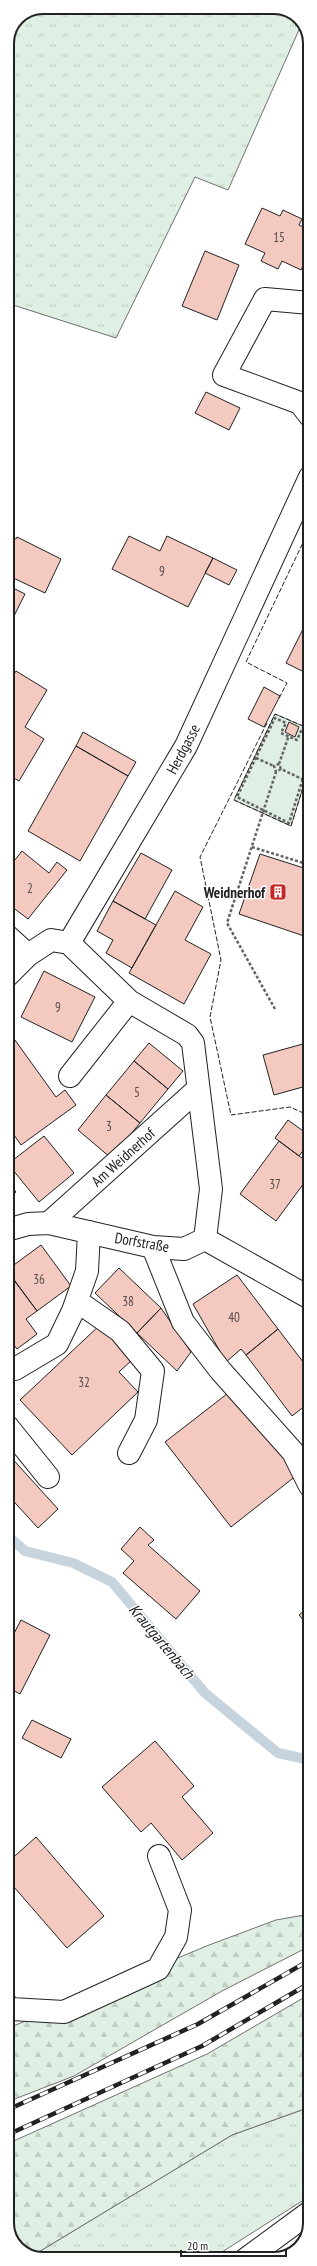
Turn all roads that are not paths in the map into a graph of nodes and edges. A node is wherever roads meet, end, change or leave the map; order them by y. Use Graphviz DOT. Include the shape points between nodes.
graph roads {
  1 [pos="303,302"];
  2 [pos="303,407"];
  3 [pos="303,492"];
  4 [pos="14,942"];
  5 [pos="69,943"];
  6 [pos="28,955"];
  7 [pos="14,969"];
  8 [pos="129,1001"];
  9 [pos="70,1076"];
  10 [pos="197,1090"];
  11 [pos="48,1223"];
  12 [pos="14,1228"];
  13 [pos="89,1232"];
  14 [pos="205,1239"];
  15 [pos="153,1247"];
  16 [pos="303,1294"];
  17 [pos="77,1301"];
  18 [pos="14,1369"];
  19 [pos="14,1435"];
  20 [pos="129,1453"];
  21 [pos="303,1472"];
  22 [pos="48,1477"];
  23 [pos="159,1856"];
  24 [pos="14,2008"];
  25 [pos="303,2217"];
  26 [pos="256,2252"];
  1 -- 2 [label="street" via="264,299 224,375 300,403"];
  3 -- 5 [label="street, Herdgasse" via="186,746"];
  4 -- 6 [label="street"];
  5 -- 6 [label="street" via="50,940"];
  5 -- 8 [label="street"];
  6 -- 7 [label="street"];
  8 -- 9 [label="street"];
  8 -- 10 [label="street" via="187,1035 193,1043"];
  10 -- 11 [label="street, Am Weidnerhof"];
  10 -- 14 [label="street" via="212,1189"];
  11 -- 12 [label="street, Dorfstraße"];
  11 -- 13 [label="street, Dorfstraße"];
  13 -- 15 [label="street, Dorfstraße"];
  13 -- 17 [label="street" via="87,1271"];
  14 -- 15 [label="street, Dorfstraße" via="184,1249"];
  14 -- 16 [label="street"];
  15 -- 21 [label="street" via="183,1322 220,1370 293,1452"];
  17 -- 18 [label="street" via="57,1344"];
  17 -- 20 [label="street" via="120,1331 152,1371 146,1420"];
  19 -- 22 [label="street"];
  23 -- 24 [label="street" via="180,1910 176,1936 158,1969 64,2012"];
  25 -- 26 [label="street"];
}
